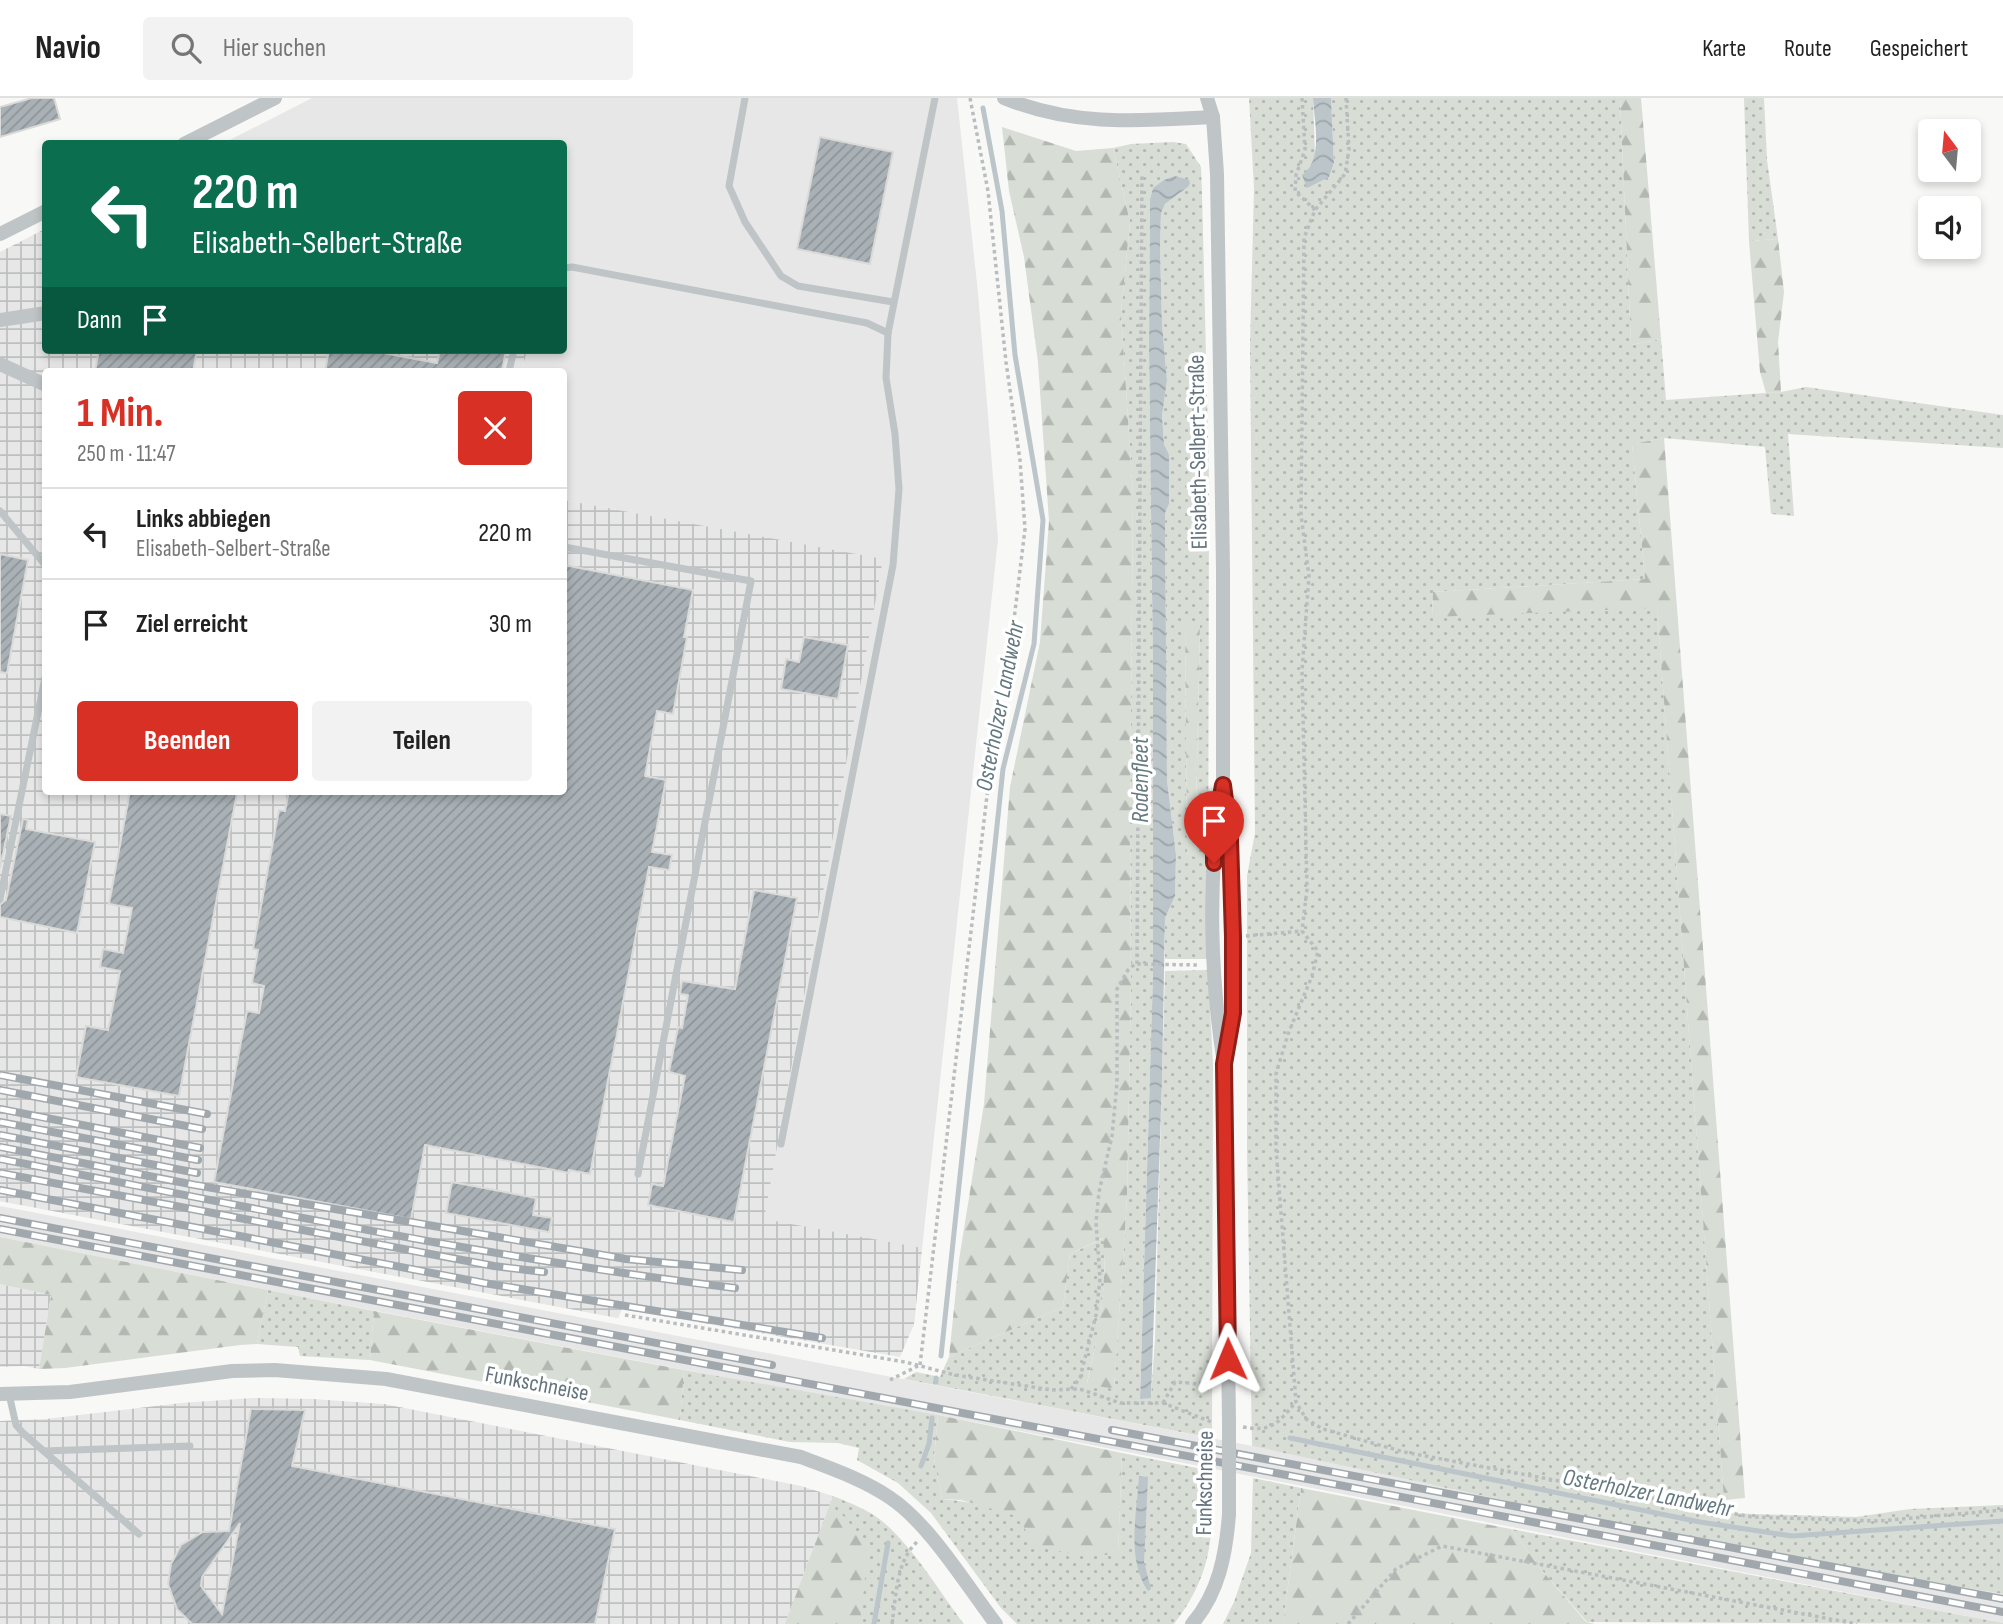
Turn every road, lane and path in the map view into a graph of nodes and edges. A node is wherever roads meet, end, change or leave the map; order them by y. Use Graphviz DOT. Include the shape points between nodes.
graph roads {
  1 [pos="275,98"];
  2 [pos="745,98"];
  3 [pos="935,98"];
  4 [pos="970,98"];
  5 [pos="1004,98"];
  6 [pos="1207,98"];
  7 [pos="1219,98"];
  8 [pos="1302,98"];
  9 [pos="1346,98"];
  10 [pos="1213,117"];
  11 [pos="202,139"];
  12 [pos="1142,176"];
  13 [pos="1315,210"];
  14 [pos="42,213"];
  15 [pos="0,234"];
  16 [pos="567,268"];
  17 [pos="893,302"];
  18 [pos="42,314"];
  19 [pos="0,320"];
  20 [pos="888,333"];
  21 [pos="0,364"];
  22 [pos="42,383"];
  23 [pos="0,511"];
  24 [pos="567,548"];
  25 [pos="42,561"];
  26 [pos="42,693"];
  27 [pos="1223,785"];
  28 [pos="0,899"];
  29 [pos="1302,931"];
  30 [pos="1233,937"];
  31 [pos="1137,964"];
  32 [pos="1168,964"];
  33 [pos="1224,1064"];
  34 [pos="781,1144"];
  35 [pos="638,1174"];
  36 [pos="625,1315"];
  37 [pos="920,1365"];
  38 [pos="890,1380"];
  39 [pos="1229,1385"];
  40 [pos="1070,1389"];
  41 [pos="5,1394"];
  42 [pos="1229,1419"];
  43 [pos="190,1446"];
  44 [pos="43,1451"];
  45 [pos="2003,1510"];
  46 [pos="139,1534"];
  47 [pos="928,1534"];
  48 [pos="892,1624"];
  49 [pos="996,1624"];
  50 [pos="1192,1624"];
  51 [pos="1348,1624"];
  52 [pos="1857,1624"];
  1 -- 11 [label="street"];
  2 -- 17 [label="lane" via="729,186 745,222 781,276 798,286"];
  3 -- 17 [label="lane"];
  4 -- 37 [label="path" via="988,191 1025,529 992,753"];
  5 -- 10 [label="street" via="1080,119 1118,122"];
  6 -- 10 [label="street, Elisabeth-Selbert-Straße"];
  7 -- 10 [label="street, Elisabeth-Selbert-Straße"];
  8 -- 13 [label="path" via="1305,150 1296,191"];
  9 -- 13 [label="path" via="1349,150 1345,174"];
  10 -- 27 [label="street, Elisabeth-Selbert-Straße"];
  12 -- 31 [label="path"];
  13 -- 29 [label="path" via="1304,238 1301,515 1309,576 1302,671 1307,889"];
  14 -- 15 [label="street"];
  16 -- 20 [label="lane" via="867,323"];
  17 -- 20 [label="lane"];
  18 -- 19 [label="street"];
  20 -- 34 [label="lane" via="886,378 899,489 893,565"];
  21 -- 22 [label="street"];
  23 -- 25 [label="lane"];
  24 -- 35 [label="lane" via="751,581"];
  26 -- 28 [label="lane"];
  27 -- 30 [label="street, Elisabeth-Selbert-Straße"];
  27 -- 33 [label="street, Elisabeth-Selbert-Straße" via="1214,838 1213,965"];
  29 -- 30 [label="path"];
  29 -- 45 [label="path" via="1318,951 1276,1074 1276,1149 1296,1402 1306,1419 1323,1429 1404,1452 1752,1517 1879,1521"];
  30 -- 33 [label="street, Elisabeth-Selbert-Straße" via="1233,1013"];
  31 -- 32 [label="path"];
  31 -- 40 [label="path" via="1117,989 1117,1083 1112,1136 1099,1192 1096,1315 1080,1378"];
  33 -- 39 [label="street, Elisabeth-Selbert-Straße"];
  36 -- 37 [label="path"];
  37 -- 38 [label="path"];
  37 -- 40 [label="path" via="955,1375"];
  39 -- 40 [label="path" via="1175,1382 1163,1403 1120,1403"];
  39 -- 42 [label="street, Elisabeth-Selbert-Straße"];
  41 -- 44 [label="lane" via="16,1425"];
  41 -- 47 [label="street, Funkschneise" via="69,1392 232,1371 386,1379 801,1457 853,1476 890,1498"];
  42 -- 50 [label="street, Funkschneise, bridge" via="1227,1542 1214,1591"];
  43 -- 44 [label="lane"];
  44 -- 46 [label="lane"];
  47 -- 48 [label="path" via="914,1545 899,1573"];
  47 -- 49 [label="street, Funkschneise"];
  51 -- 52 [label="path" via="1396,1569 1442,1546"];
}
